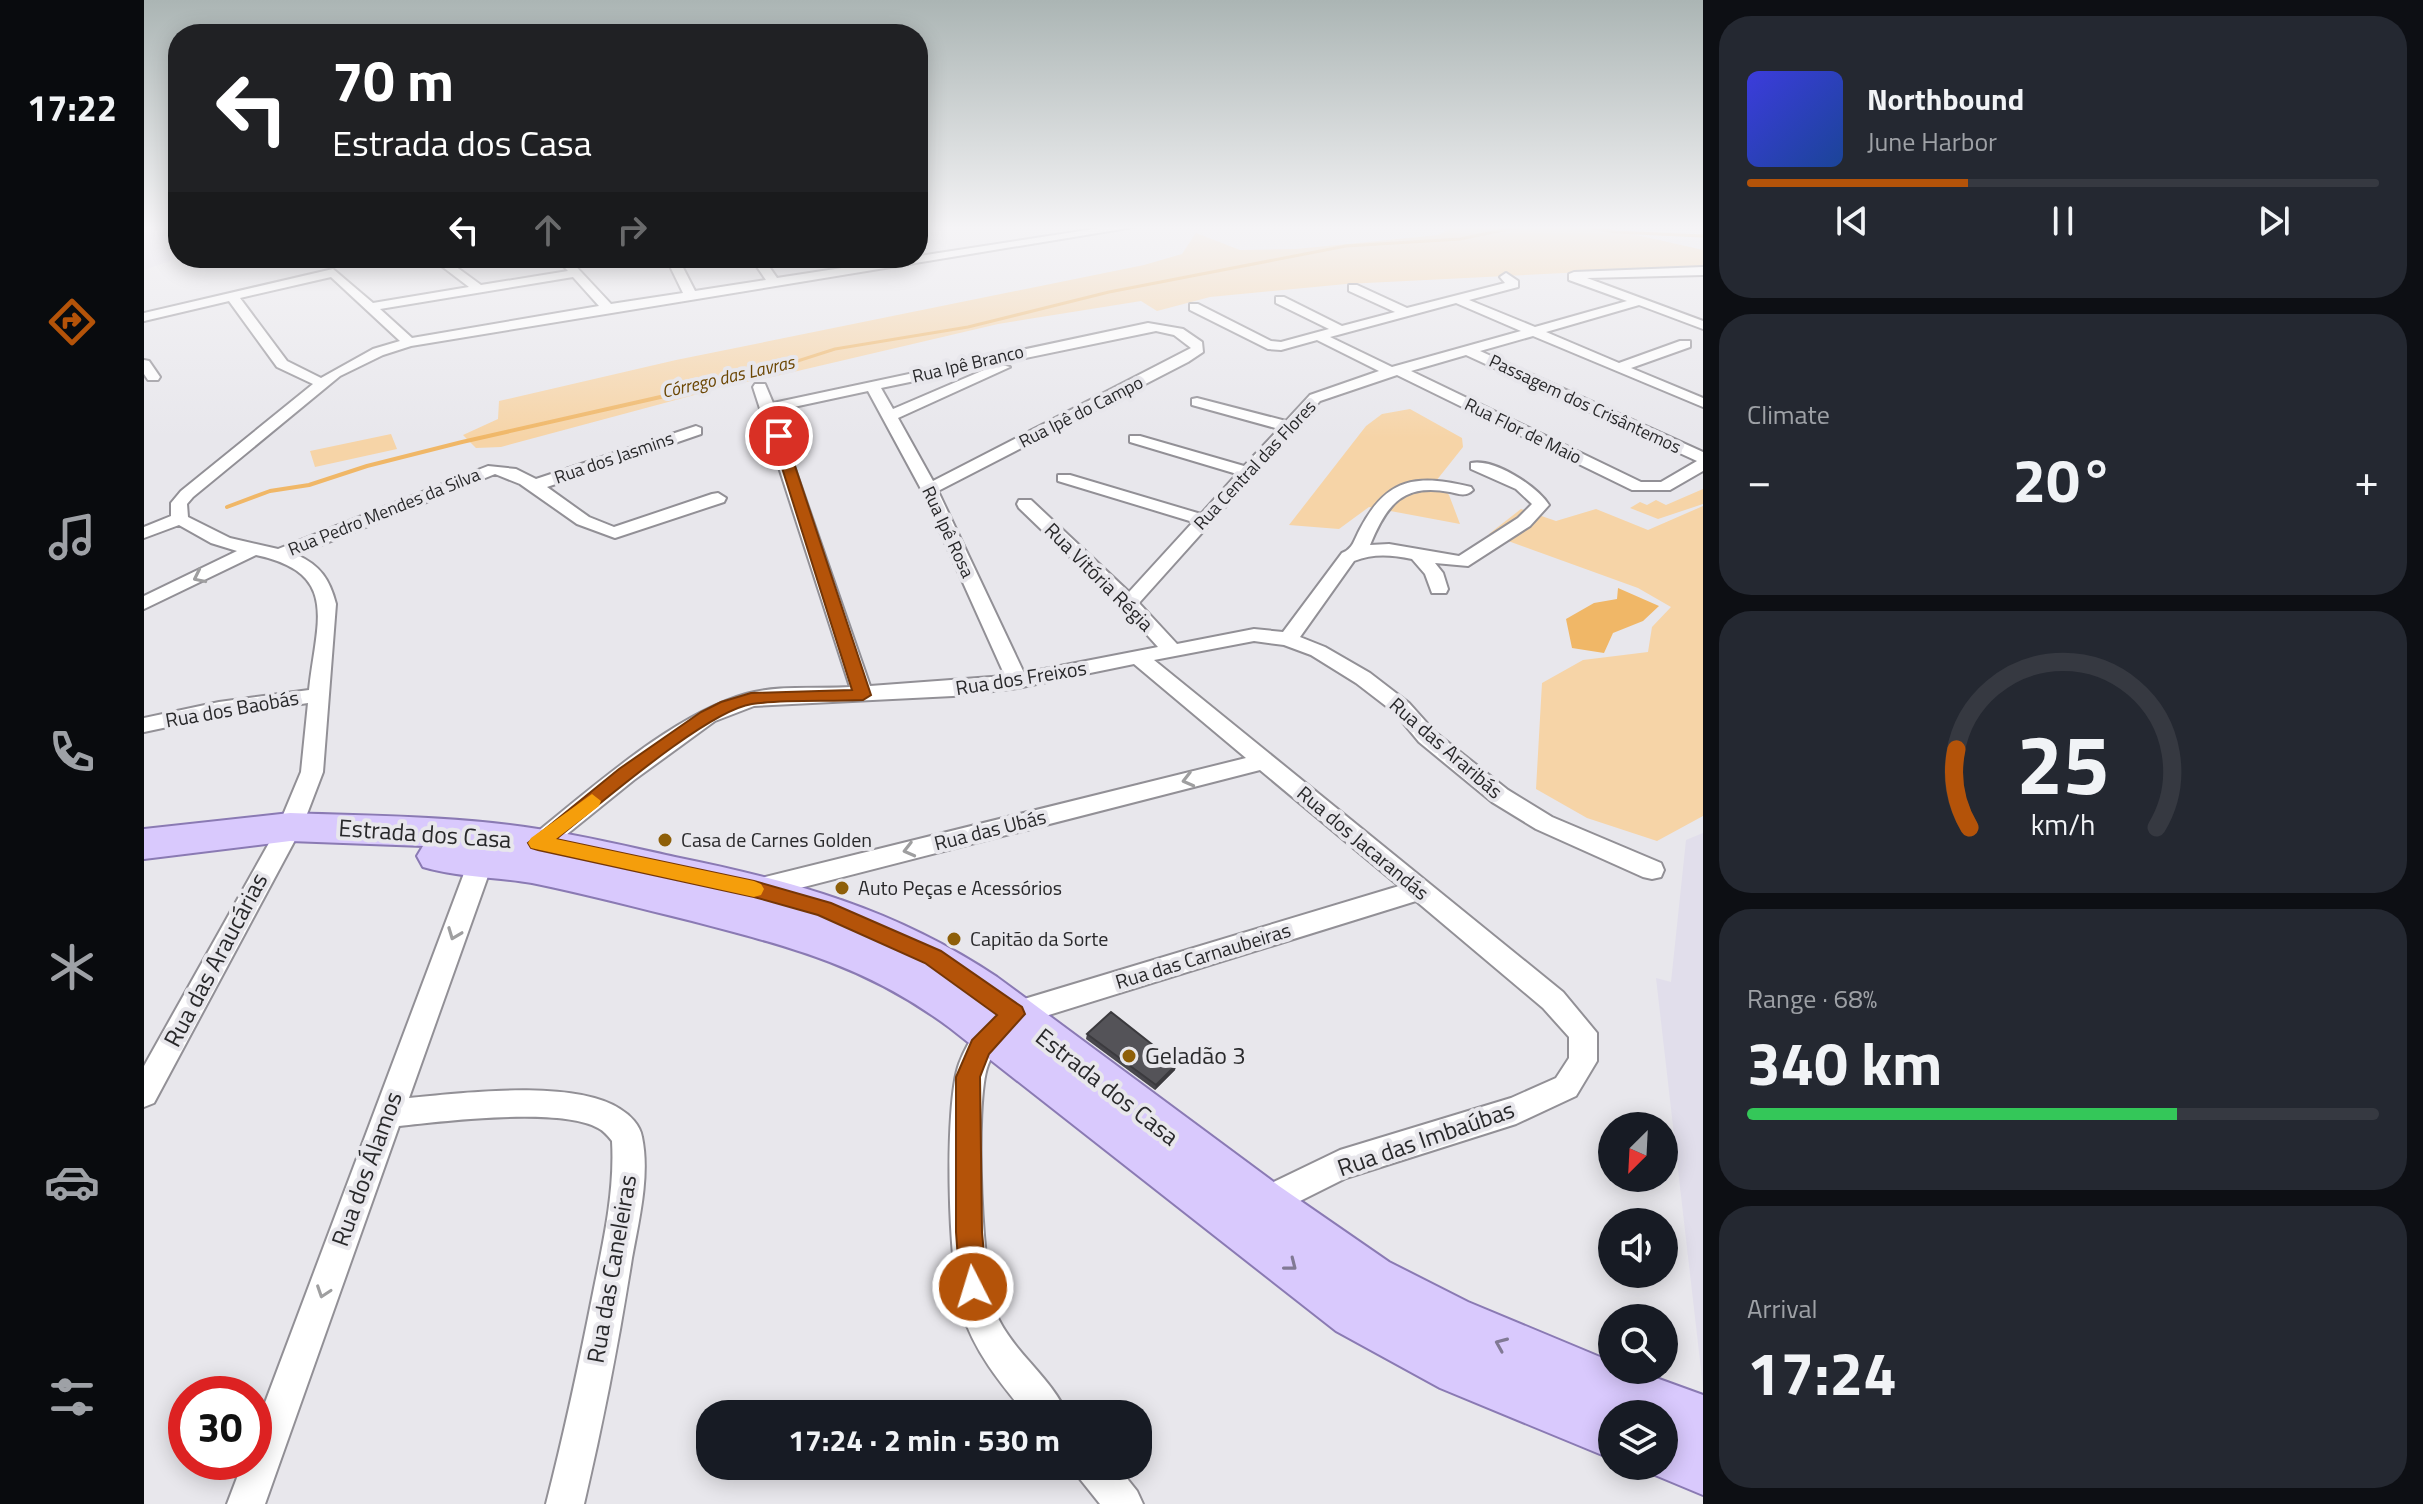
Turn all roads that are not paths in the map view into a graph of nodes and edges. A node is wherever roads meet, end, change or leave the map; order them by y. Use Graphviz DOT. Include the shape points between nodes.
graph roads {
  1 [pos="227,297"];
  2 [pos="233,297"];
  3 [pos="359,297"];
  4 [pos="429,297"];
  5 [pos="598,297"];
  6 [pos="671,297"];
  7 [pos="1373,297"];
  8 [pos="1464,297"];
  9 [pos="1625,297"];
  10 [pos="1457,299"];
  11 [pos="1280,300"];
  12 [pos="1637,302"];
  13 [pos="370,307"];
  14 [pos="1194,307"];
  15 [pos="608,308"];
  16 [pos="1407,313"];
  17 [pos="144,317"];
  18 [pos="1703,325"];
  19 [pos="1168,328"];
  20 [pos="1343,331"];
  21 [pos="1534,331"];
  22 [pos="1320,337"];
  23 [pos="409,342"];
  24 [pos="1685,344"];
  25 [pos="1037,348"];
  26 [pos="1467,350"];
  27 [pos="144,364"];
  28 [pos="1620,367"];
  29 [pos="1395,371"];
  30 [pos="153,377"];
  31 [pos="321,383"];
  32 [pos="873,386"];
  33 [pos="760,387"];
  34 [pos="1197,402"];
  35 [pos="1703,403"];
  36 [pos="769,408"];
  37 [pos="890,416"];
  38 [pos="1286,426"];
  39 [pos="696,431"];
  40 [pos="1135,439"];
  41 [pos="1703,461"];
  42 [pos="1477,466"];
  43 [pos="1246,472"];
  44 [pos="1064,478"];
  45 [pos="532,486"];
  46 [pos="929,489"];
  47 [pos="1465,490"];
  48 [pos="718,498"];
  49 [pos="1025,504"];
  50 [pos="180,519"];
  51 [pos="1203,520"];
  52 [pos="144,533"];
  53 [pos="253,550"];
  54 [pos="1358,552"];
  55 [pos="280,555"];
  56 [pos="1420,557"];
  57 [pos="1439,589"];
  58 [pos="144,603"];
  59 [pos="1129,603"];
  60 [pos="1288,639"];
  61 [pos="1172,651"];
  62 [pos="1139,658"];
  63 [pos="1017,681"];
  64 [pos="320,695"];
  65 [pos="863,695"];
  66 [pos="144,725"];
  67 [pos="1264,761"];
  68 [pos="283,838"];
  69 [pos="144,844"];
  70 [pos="507,852"];
  71 [pos="144,863"];
  72 [pos="1652,870"];
  73 [pos="1419,890"];
  74 [pos="739,901"];
  75 [pos="1003,1024"];
  76 [pos="1583,1033"];
  77 [pos="144,1094"];
  78 [pos="388,1114"];
  79 [pos="1249,1213"];
  80 [pos="1549,1385"];
  81 [pos="1037,1400"];
  82 [pos="1598,1419"];
  83 [pos="1703,1425"];
  84 [pos="1678,1455"];
  85 [pos="1703,1465"];
  86 [pos="1104,1480"];
  87 [pos="246,1504"];
  88 [pos="565,1504"];
  89 [pos="1124,1504"];
  1 -- 17 [label="street"];
  2 -- 31 [label="street" via="282,364"];
  3 -- 13 [label="street"];
  4 -- 13 [label="street"];
  5 -- 15 [label="street"];
  6 -- 15 [label="street"];
  7 -- 16 [label="street"];
  8 -- 10 [label="street"];
  9 -- 12 [label="street"];
  10 -- 16 [label="street"];
  10 -- 21 [label="street"];
  11 -- 20 [label="street"];
  12 -- 18 [label="street"];
  12 -- 21 [label="street, Rua Central das Flores"];
  13 -- 23 [label="street"];
  14 -- 22 [label="street" via="1268,345"];
  15 -- 23 [label="street"];
  16 -- 20 [label="street"];
  19 -- 25 [label="street, Rua Ipê Branco" via="1140,328"];
  19 -- 46 [label="street, Rua Ipê do Campo" via="1193,340 1198,349"];
  20 -- 22 [label="street"];
  21 -- 26 [label="street, Rua Central das Flores"];
  21 -- 28 [label="street"];
  22 -- 29 [label="street, Rua Flor de Maio"];
  23 -- 31 [label="street" via="357,361"];
  24 -- 28 [label="street"];
  25 -- 32 [label="street, Rua Ipê Branco"];
  25 -- 37 [label="street" via="1034,354"];
  26 -- 29 [label="street, Rua Central das Flores"];
  26 -- 41 [label="street, Passagem dos Crisântemos"];
  27 -- 30 [label="street"];
  28 -- 35 [label="street"];
  29 -- 38 [label="street, Rua Central das Flores" via="1315,398"];
  29 -- 41 [label="street, Rua Flor de Maio" via="1650,489 1672,484"];
  31 -- 50 [label="street" via="187,494 179,503"];
  32 -- 36 [label="street, Rua Ipê Branco"];
  32 -- 37 [label="street, Rua Ipê Rosa"];
  33 -- 36 [label="street"];
  34 -- 38 [label="street"];
  36 -- 65 [label="street"];
  37 -- 46 [label="street, Rua Ipê Rosa"];
  38 -- 43 [label="street, Rua Central das Flores"];
  39 -- 45 [label="street, Rua dos Jasmins"];
  40 -- 43 [label="street"];
  42 -- 56 [label="street" via="1523,487 1541,505 1462,562"];
  43 -- 51 [label="street, Rua Central das Flores"];
  44 -- 51 [label="street"];
  45 -- 48 [label="street, Rua Pedro Mendes da Silva" via="615,533"];
  45 -- 55 [label="street, Rua Pedro Mendes da Silva" via="502,470 489,470"];
  46 -- 63 [label="street, Rua Ipê Rosa"];
  47 -- 54 [label="street" via="1405,487 1373,516"];
  49 -- 59 [label="street, Rua Vitória Régia"];
  50 -- 52 [label="street"];
  50 -- 53 [label="street" via="215,539"];
  51 -- 59 [label="street, Rua Central das Flores"];
  53 -- 55 [label="street"];
  53 -- 58 [label="street, one-way"];
  54 -- 56 [label="street" via="1373,548"];
  54 -- 60 [label="street" via="1348,557"];
  55 -- 64 [label="street, Rua das Araucárias" via="311,569 324,583"];
  56 -- 57 [label="street" via="1438,579"];
  59 -- 61 [label="street, Rua Vitória Régia"];
  60 -- 61 [label="street, Rua dos Freixos" via="1254,635"];
  60 -- 72 [label="street, Rua das Araribás" via="1363,678 1500,796 1544,823"];
  61 -- 62 [label="street, Rua dos Freixos"];
  62 -- 63 [label="street, Rua dos Freixos"];
  62 -- 67 [label="street, Rua dos Jacarandás"];
  63 -- 65 [label="street, Rua dos Freixos"];
  64 -- 66 [label="street, Rua dos Baobás"];
  64 -- 68 [label="street, Rua das Araucárias" via="312,772"];
  65 -- 70 [label="street, Rua dos Freixos" via="751,699 707,716"];
  67 -- 73 [label="street, Rua dos Jacarandás"];
  67 -- 74 [label="street, Rua das Ubás, one-way"];
  68 -- 69 [label="main road, Estrada dos Casa"];
  68 -- 70 [label="main road, Estrada dos Casa"];
  68 -- 71 [label="main road, Estrada dos Casa"];
  68 -- 77 [label="street, Rua das Araucárias"];
  70 -- 74 [label="main road, Estrada dos Casa" via="621,888"];
  70 -- 78 [label="street, Rua dos Álamos, one-way"];
  73 -- 75 [label="street, Rua das Carnaubeiras"];
  73 -- 76 [label="street, Rua dos Jacarandás" via="1553,1000"];
  74 -- 75 [label="main road, Estrada dos Casa" via="886,965"];
  75 -- 79 [label="main road, Estrada dos Casa"];
  75 -- 81 [label="street" via="972,1061 968,1077 973,1287 985,1328"];
  76 -- 79 [label="street, Rua das Imbaúbas" via="1583,1061 1566,1087 1516,1110 1340,1165"];
  78 -- 87 [label="street, Rua dos Álamos, one-way"];
  78 -- 88 [label="street, Rua das Caneleiras" via="572,1107 606,1115 627,1135 630,1166 624,1214"];
  79 -- 80 [label="main road, Estrada dos Casa" via="1356,1311 1460,1368"];
  80 -- 82 [label="main road, Estrada dos Casa"];
  80 -- 83 [label="main road, Estrada dos Casa"];
  84 -- 85 [label="main road"];
  86 -- 89 [label="street"];
}
